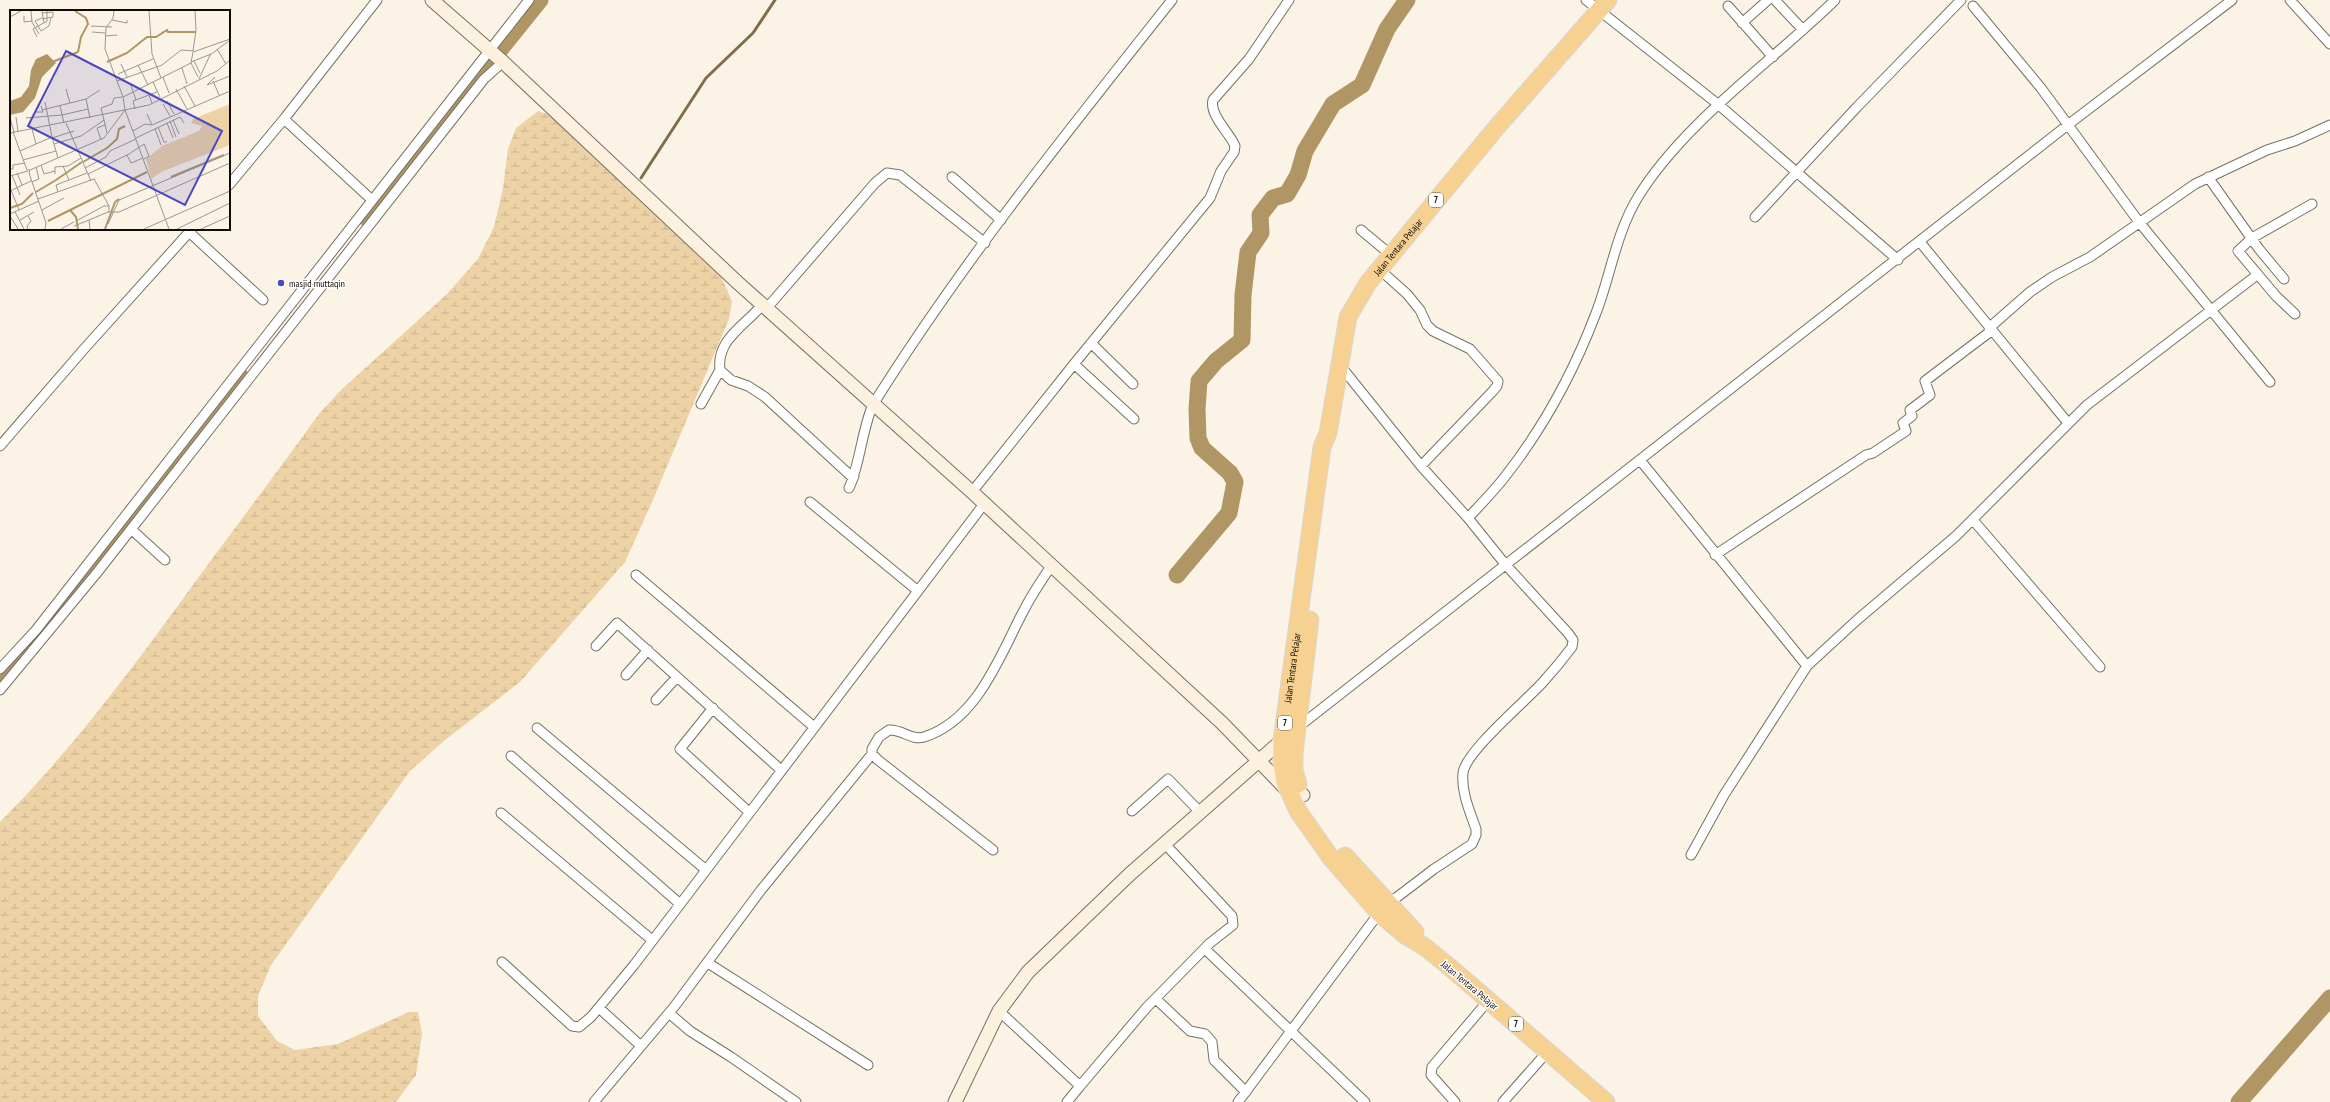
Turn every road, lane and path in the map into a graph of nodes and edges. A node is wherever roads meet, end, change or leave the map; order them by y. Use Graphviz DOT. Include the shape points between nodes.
graph roads {
  1 [pos="377,0"];
  2 [pos="432,0"];
  3 [pos="529,0"];
  4 [pos="1172,0"];
  5 [pos="1289,0"];
  6 [pos="1768,0"];
  7 [pos="1775,0"];
  8 [pos="1835,0"];
  9 [pos="1961,0"];
  10 [pos="2232,0"];
  11 [pos="2290,0"];
  12 [pos="1972,2"];
  13 [pos="1598,4"];
  14 [pos="1728,6"];
  15 [pos="1742,23"];
  16 [pos="1803,30"];
  17 [pos="2330,44"];
  18 [pos="496,56"];
  19 [pos="1773,57"];
  20 [pos="1719,105"];
  21 [pos="284,119"];
  22 [pos="2069,124"];
  23 [pos="2330,125"];
  24 [pos="1797,172"];
  25 [pos="952,177"];
  26 [pos="2208,177"];
  27 [pos="230,184"];
  28 [pos="372,200"];
  29 [pos="2312,204"];
  30 [pos="1755,217"];
  31 [pos="1001,220"];
  32 [pos="2139,222"];
  33 [pos="191,230"];
  34 [pos="1361,230"];
  35 [pos="2252,238"];
  36 [pos="1920,242"];
  37 [pos="985,243"];
  38 [pos="1391,255"];
  39 [pos="1898,260"];
  40 [pos="1379,269"];
  41 [pos="2257,275"];
  42 [pos="2284,279"];
  43 [pos="263,300"];
  44 [pos="764,305"];
  45 [pos="2210,310"];
  46 [pos="2295,314"];
  47 [pos="1990,329"];
  48 [pos="1091,343"];
  49 [pos="1338,363"];
  50 [pos="1074,364"];
  51 [pos="720,370"];
  52 [pos="2270,382"];
  53 [pos="1132,384"];
  54 [pos="701,404"];
  55 [pos="873,404"];
  56 [pos="1134,420"];
  57 [pos="2068,423"];
  58 [pos="1328,433"];
  59 [pos="0,446"];
  60 [pos="1640,460"];
  61 [pos="1421,466"];
  62 [pos="854,476"];
  63 [pos="848,488"];
  64 [pos="972,492"];
  65 [pos="810,502"];
  66 [pos="984,504"];
  67 [pos="1468,518"];
  68 [pos="1973,520"];
  69 [pos="131,529"];
  70 [pos="1715,555"];
  71 [pos="165,560"];
  72 [pos="1505,564"];
  73 [pos="1051,566"];
  74 [pos="636,575"];
  75 [pos="918,591"];
  76 [pos="596,646"];
  77 [pos="648,650"];
  78 [pos="1807,666"];
  79 [pos="2100,667"];
  80 [pos="0,669"];
  81 [pos="626,674"];
  82 [pos="677,677"];
  83 [pos="0,690"];
  84 [pos="656,700"];
  85 [pos="713,708"];
  86 [pos="814,726"];
  87 [pos="537,728"];
  88 [pos="1297,728"];
  89 [pos="1282,740"];
  90 [pos="872,754"];
  91 [pos="511,756"];
  92 [pos="1258,760"];
  93 [pos="781,770"];
  94 [pos="1295,793"];
  95 [pos="1132,811"];
  96 [pos="749,812"];
  97 [pos="1200,812"];
  98 [pos="501,813"];
  99 [pos="1166,845"];
  100 [pos="993,850"];
  101 [pos="1691,855"];
  102 [pos="706,870"];
  103 [pos="680,904"];
  104 [pos="1384,908"];
  105 [pos="652,940"];
  106 [pos="1205,949"];
  107 [pos="502,962"];
  108 [pos="708,963"];
  109 [pos="1156,999"];
  110 [pos="1488,1001"];
  111 [pos="598,1008"];
  112 [pos="999,1011"];
  113 [pos="669,1013"];
  114 [pos="1291,1031"];
  115 [pos="641,1046"];
  116 [pos="1548,1052"];
  117 [pos="868,1065"];
  118 [pos="1080,1086"];
  119 [pos="1246,1092"];
  120 [pos="594,1102"];
  121 [pos="796,1102"];
  122 [pos="955,1102"];
  123 [pos="1067,1102"];
  124 [pos="1238,1102"];
  125 [pos="1365,1102"];
  126 [pos="1455,1102"];
  127 [pos="1503,1102"];
  128 [pos="1606,1102"];
  1 -- 21 [label="street"];
  2 -- 18 [label="street"];
  3 -- 18 [label="street"];
  4 -- 31 [label="street" via="1045,160"];
  5 -- 48 [label="street" via="1249,59 1213,100 1216,114 1235,146 1210,198"];
  6 -- 15 [label="street"];
  7 -- 16 [label="street"];
  8 -- 16 [label="street"];
  9 -- 24 [label="street"];
  10 -- 22 [label="street"];
  11 -- 17 [label="street"];
  12 -- 22 [label="street"];
  13 -- 20 [label="street"];
  13 -- 38 [label="highway, Jalan Tentara Pelajar / 7"];
  14 -- 15 [label="street"];
  15 -- 19 [label="street"];
  16 -- 19 [label="street"];
  18 -- 28 [label="street"];
  18 -- 44 [label="street"];
  18 -- 69 [label="street" via="484,79"];
  19 -- 20 [label="street"];
  20 -- 24 [label="street"];
  20 -- 67 [label="street" via="1681,142 1638,198 1620,233 1604,294 1589,333 1553,407 1506,475"];
  21 -- 27 [label="street"];
  21 -- 28 [label="street"];
  22 -- 32 [label="street"];
  22 -- 36 [label="street"];
  23 -- 26 [label="street"];
  24 -- 30 [label="street"];
  24 -- 39 [label="street"];
  25 -- 31 [label="street"];
  26 -- 32 [label="street"];
  26 -- 35 [label="street"];
  28 -- 80 [label="street" via="41,624"];
  29 -- 35 [label="street"];
  31 -- 37 [label="street"];
  32 -- 45 [label="street"];
  32 -- 47 [label="street" via="2090,257 2030,292"];
  33 -- 43 [label="street"];
  33 -- 59 [label="street"];
  34 -- 38 [label="street"];
  35 -- 41 [label="street" via="2238,251"];
  35 -- 42 [label="street"];
  36 -- 39 [label="street"];
  36 -- 47 [label="street"];
  37 -- 44 [label="street" via="900,175 887,173"];
  37 -- 55 [label="street"];
  38 -- 40 [label="highway, Jalan Tentara Pelajar / 7"];
  39 -- 60 [label="street"];
  40 -- 49 [label="highway, Jalan Tentara Pelajar / 7" via="1348,317"];
  40 -- 61 [label="street" via="1407,294 1433,331 1470,348 1498,381 1492,392"];
  41 -- 45 [label="street"];
  41 -- 46 [label="street"];
  44 -- 51 [label="street" via="725,343 720,359"];
  44 -- 55 [label="street"];
  45 -- 52 [label="street"];
  45 -- 57 [label="street" via="2087,405"];
  47 -- 57 [label="street"];
  47 -- 70 [label="street" via="1925,381 1930,395 1910,410 1912,416 1903,422 1906,431"];
  48 -- 50 [label="street"];
  48 -- 53 [label="street"];
  49 -- 58 [label="highway, Jalan Tentara Pelajar / 7"];
  49 -- 61 [label="street"];
  50 -- 56 [label="street"];
  50 -- 64 [label="street"];
  51 -- 54 [label="street"];
  51 -- 62 [label="street" via="732,380 765,397 850,476"];
  55 -- 62 [label="street"];
  55 -- 64 [label="street"];
  57 -- 68 [label="street"];
  58 -- 88 [label="highway, Jalan Tentara Pelajar / 7" via="1331,449"];
  58 -- 89 [label="highway, Jalan Tentara Pelajar / 7" via="1322,447"];
  60 -- 70 [label="street"];
  60 -- 72 [label="street"];
  61 -- 67 [label="street"];
  62 -- 63 [label="street"];
  64 -- 66 [label="street"];
  65 -- 75 [label="street"];
  66 -- 73 [label="street"];
  66 -- 75 [label="street"];
  67 -- 72 [label="street"];
  68 -- 78 [label="street"];
  68 -- 79 [label="street"];
  69 -- 71 [label="street"];
  69 -- 83 [label="street"];
  70 -- 78 [label="street"];
  72 -- 88 [label="street"];
  72 -- 104 [label="street" via="1568,633 1573,640 1572,647 1543,683 1479,747 1466,764 1463,773 1465,797 1476,829 1472,844 1434,869"];
  73 -- 90 [label="street" via="1030,598 983,686 960,717 918,738 889,730 879,737 873,746"];
  73 -- 92 [label="street" via="1222,723"];
  74 -- 86 [label="street"];
  75 -- 86 [label="street"];
  76 -- 77 [label="street" via="616,623"];
  77 -- 81 [label="street"];
  77 -- 82 [label="street"];
  78 -- 101 [label="street" via="1724,795"];
  82 -- 84 [label="street"];
  82 -- 85 [label="street"];
  85 -- 93 [label="street"];
  85 -- 96 [label="street" via="680,749"];
  86 -- 93 [label="street"];
  87 -- 102 [label="street"];
  88 -- 89 [label="street"];
  88 -- 94 [label="highway, Jalan Tentara Pelajar / 7"];
  89 -- 92 [label="street"];
  89 -- 94 [label="highway, Jalan Tentara Pelajar / 7" via="1283,772"];
  90 -- 100 [label="street"];
  90 -- 108 [label="street" via="761,890"];
  91 -- 103 [label="street"];
  92 -- 94 [label="street"];
  92 -- 97 [label="street"];
  93 -- 96 [label="street"];
  94 -- 104 [label="highway, Jalan Tentara Pelajar / 7" via="1307,825 1331,858"];
  95 -- 97 [label="street" via="1168,779"];
  96 -- 102 [label="street"];
  97 -- 99 [label="street"];
  98 -- 105 [label="street"];
  99 -- 106 [label="street" via="1234,921 1233,925"];
  99 -- 112 [label="street" via="1130,874 1028,972"];
  102 -- 103 [label="street"];
  103 -- 105 [label="street"];
  104 -- 110 [label="highway, Jalan Tentara Pelajar / 7" via="1404,936 1425,947"];
  104 -- 114 [label="street"];
  105 -- 111 [label="street"];
  106 -- 109 [label="street"];
  106 -- 114 [label="street"];
  107 -- 111 [label="street" via="572,1026 579,1027"];
  108 -- 113 [label="street"];
  108 -- 117 [label="street"];
  109 -- 118 [label="street"];
  109 -- 119 [label="street" via="1190,1031 1205,1034 1212,1042 1214,1060"];
  110 -- 116 [label="highway, Jalan Tentara Pelajar / 7"];
  110 -- 126 [label="street" via="1432,1067 1431,1075 1434,1080"];
  111 -- 115 [label="street"];
  112 -- 118 [label="street"];
  112 -- 122 [label="street"];
  113 -- 115 [label="street"];
  113 -- 121 [label="street" via="690,1031"];
  114 -- 119 [label="street"];
  114 -- 125 [label="street"];
  115 -- 120 [label="street"];
  116 -- 127 [label="street"];
  116 -- 128 [label="highway, Jalan Tentara Pelajar / 7"];
  118 -- 123 [label="street"];
  119 -- 124 [label="street"];
}
